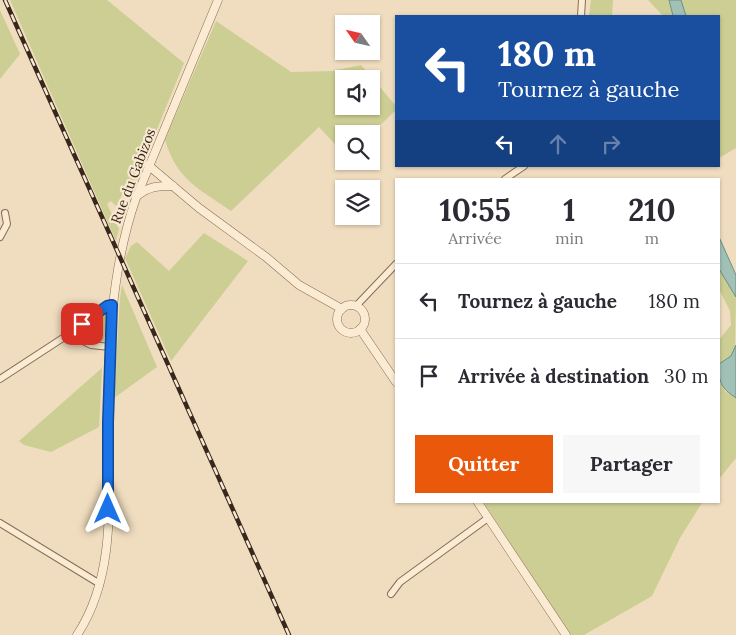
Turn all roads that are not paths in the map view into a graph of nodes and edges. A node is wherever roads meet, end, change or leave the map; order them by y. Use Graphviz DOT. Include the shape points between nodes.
graph roads {
  1 [pos="218,0"];
  2 [pos="582,0"];
  3 [pos="581,15"];
  4 [pos="148,165"];
  5 [pos="523,167"];
  6 [pos="506,178"];
  7 [pos="173,186"];
  8 [pos="136,198"];
  9 [pos="6,213"];
  10 [pos="0,237"];
  11 [pos="395,265"];
  12 [pos="112,305"];
  13 [pos="356,306"];
  14 [pos="342,309"];
  15 [pos="360,329"];
  16 [pos="69,334"];
  17 [pos="110,347"];
  18 [pos="0,378"];
  19 [pos="395,381"];
  20 [pos="478,503"];
  21 [pos="488,518"];
  22 [pos="0,523"];
  23 [pos="100,584"];
  24 [pos="391,594"];
  25 [pos="77,635"];
  26 [pos="566,635"];
  1 -- 4 [label="street, Rue du Gabizos"];
  2 -- 3 [label="street"];
  4 -- 7 [label="street"];
  4 -- 8 [label="street, Rue du Gabizos"];
  5 -- 6 [label="street"];
  7 -- 8 [label="street" via="146,189"];
  7 -- 14 [label="street" via="299,285"];
  8 -- 12 [label="street, Rue du Gabizos" via="118,262"];
  9 -- 10 [label="street" via="6,224"];
  11 -- 13 [label="street"];
  12 -- 16 [label="street"];
  12 -- 17 [label="street, Rue du Gabizos"];
  13 -- 14 [label="street"];
  13 -- 15 [label="street" via="365,319"];
  14 -- 15 [label="street" via="338,319 342,329 351,332"];
  15 -- 19 [label="street"];
  16 -- 17 [label="street" via="91,345"];
  16 -- 18 [label="street"];
  17 -- 23 [label="street, Rue du Gabizos" via="109,526"];
  20 -- 21 [label="street"];
  21 -- 24 [label="street" via="400,582"];
  21 -- 26 [label="street"];
  22 -- 23 [label="street"];
  23 -- 25 [label="street, Rue du Gabizos" via="88,617"];
}
